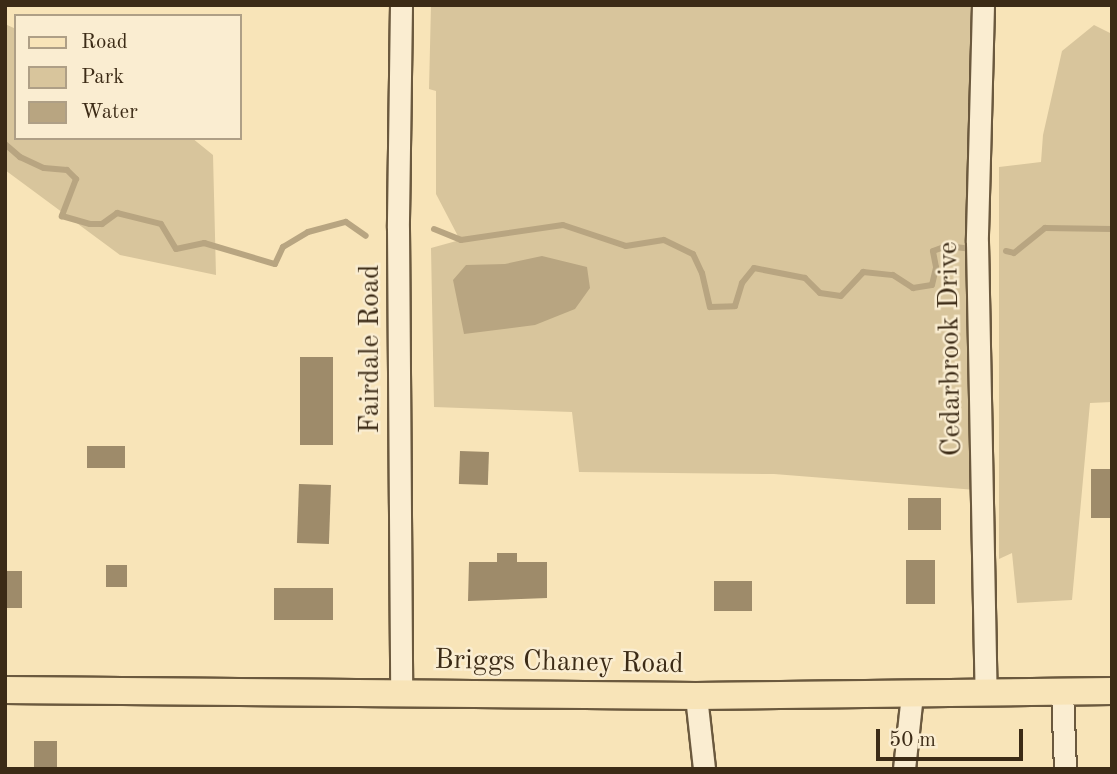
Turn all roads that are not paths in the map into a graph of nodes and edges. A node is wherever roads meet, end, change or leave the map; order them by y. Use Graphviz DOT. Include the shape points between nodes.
graph roads {
  1 [pos="401,5"];
  2 [pos="983,5"];
  3 [pos="5,690"];
  4 [pos="1062,691"];
  5 [pos="1112,691"];
  6 [pos="401,692"];
  7 [pos="986,692"];
  8 [pos="912,694"];
  9 [pos="696,696"];
  10 [pos="704,769"];
  11 [pos="904,769"];
  12 [pos="1065,769"];
  1 -- 6 [label="street, Fairdale Road"];
  2 -- 7 [label="street, Cedarbrook Drive" via="977,242"];
  3 -- 6 [label="main road, Briggs Chaney Road"];
  4 -- 5 [label="main road, Briggs Chaney Road"];
  4 -- 7 [label="main road, Briggs Chaney Road"];
  4 -- 12 [label="street"];
  6 -- 9 [label="main road, Briggs Chaney Road"];
  7 -- 8 [label="main road, Briggs Chaney Road"];
  8 -- 9 [label="main road, Briggs Chaney Road"];
  8 -- 11 [label="street"];
  9 -- 10 [label="street"];
}
